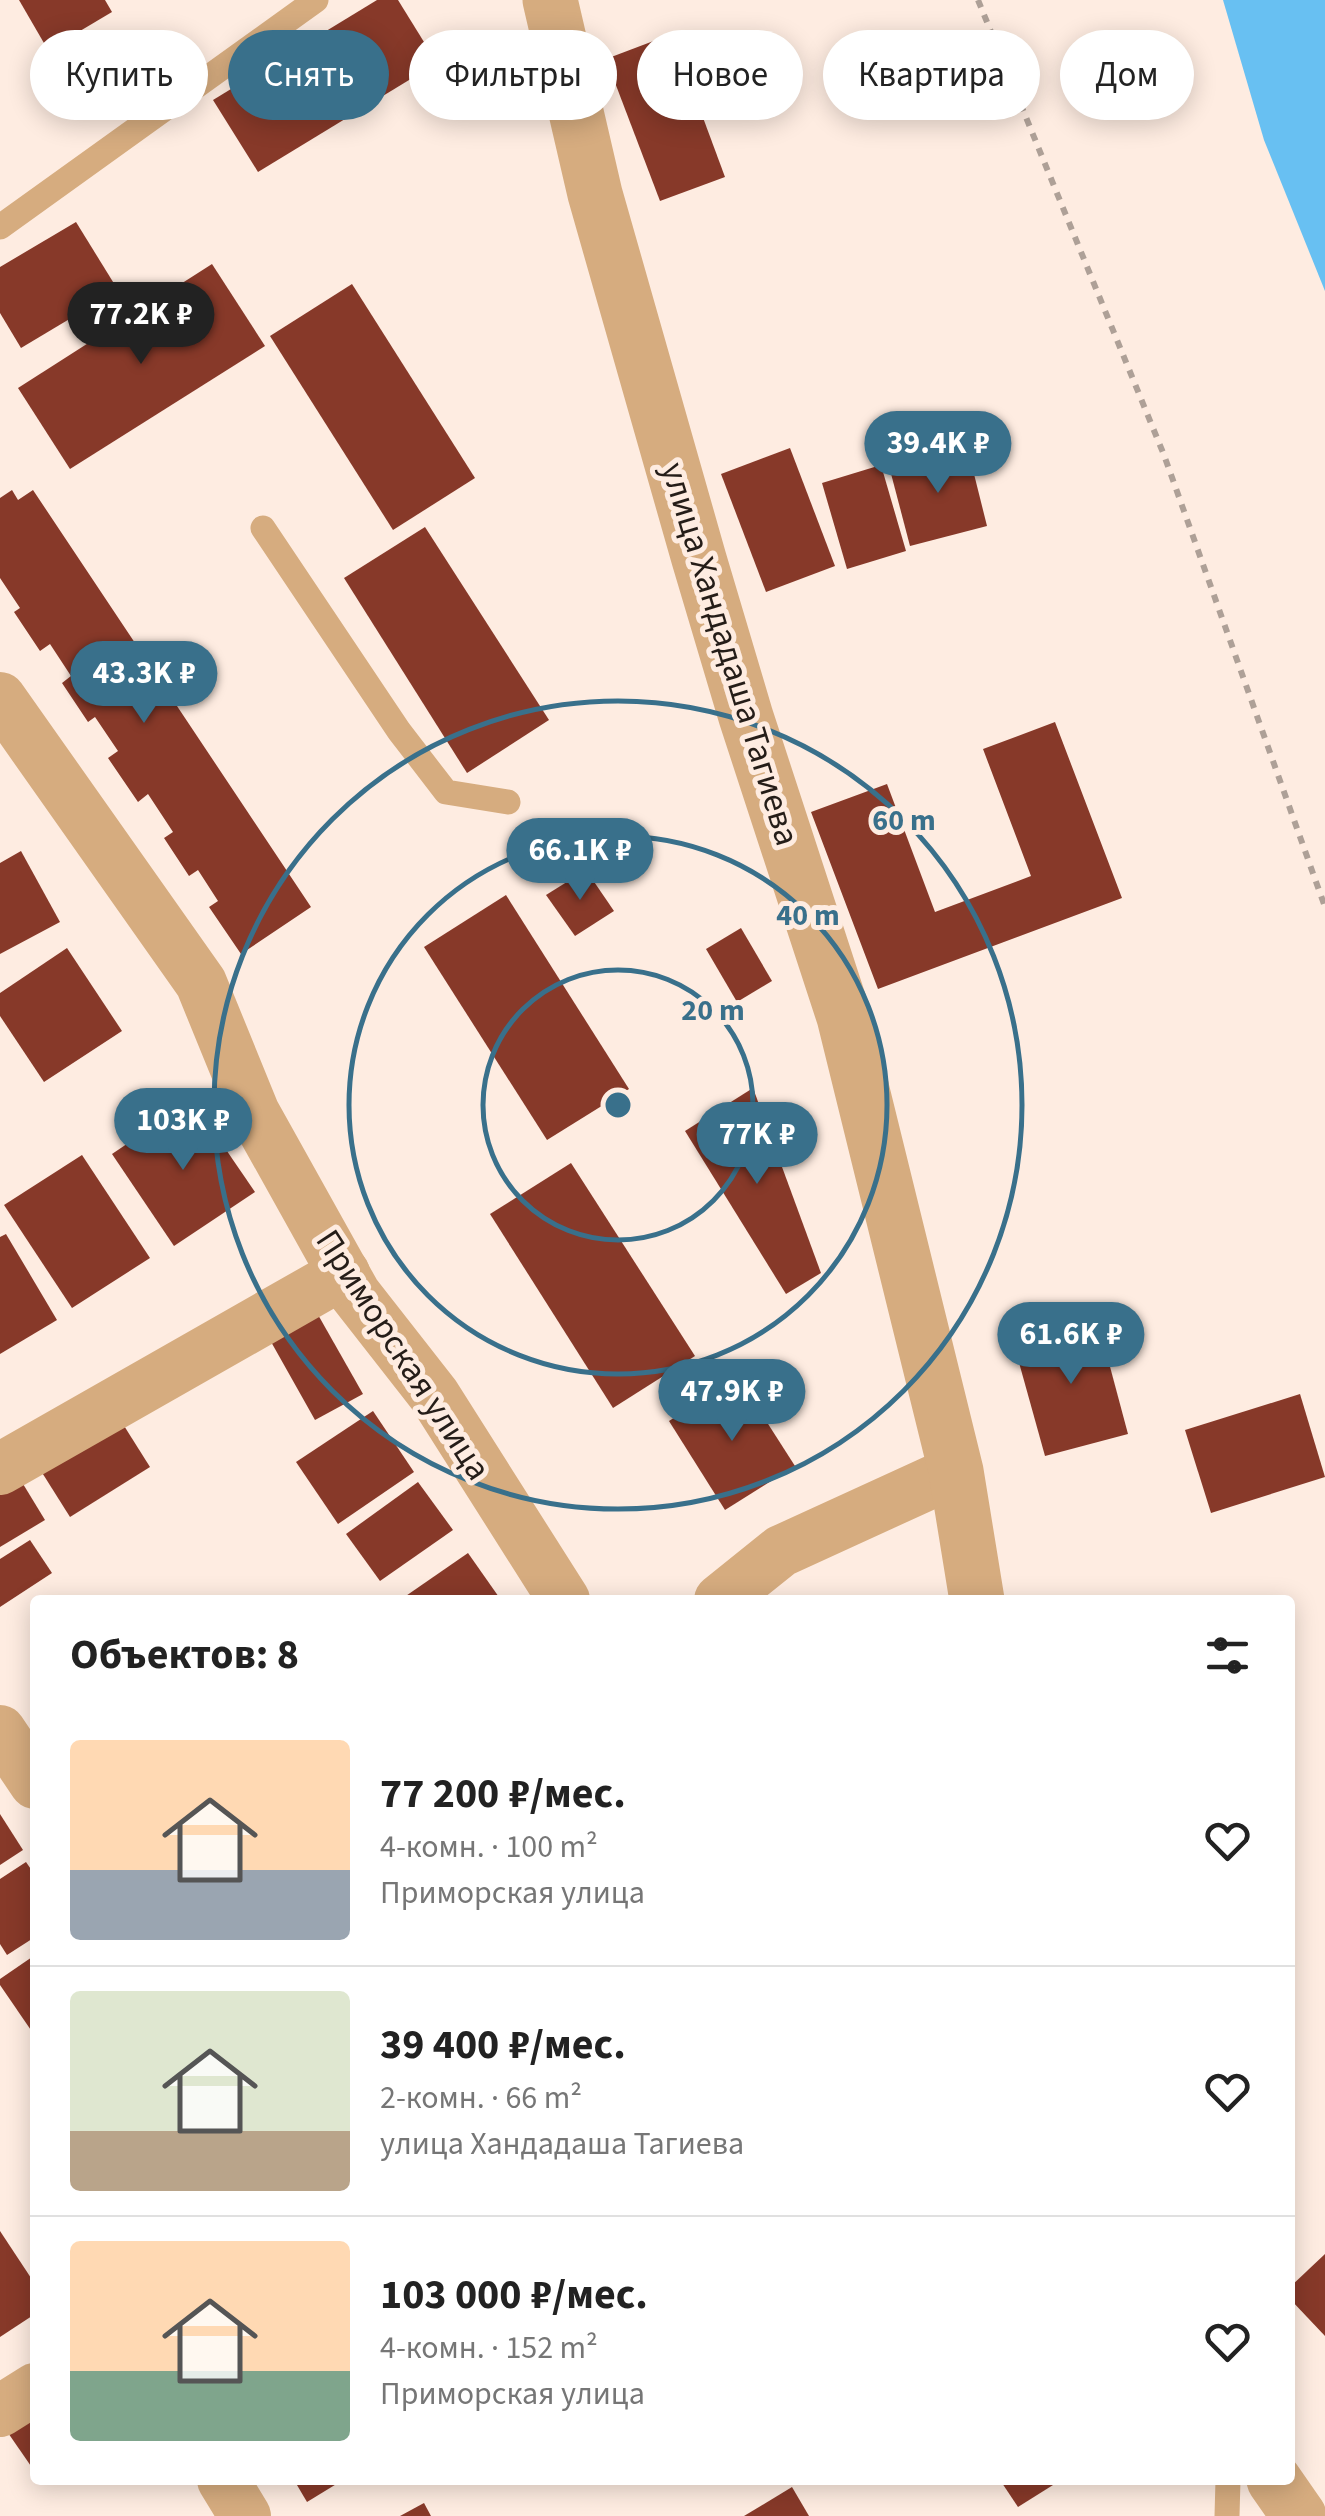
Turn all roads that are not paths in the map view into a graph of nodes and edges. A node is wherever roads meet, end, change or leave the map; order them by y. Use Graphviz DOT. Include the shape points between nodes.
graph roads {
  1 [pos="316,0"];
  2 [pos="547,0"];
  3 [pos="0,227"];
  4 [pos="263,528"];
  5 [pos="0,698"];
  6 [pos="508,802"];
  7 [pos="344,1272"];
  8 [pos="0,1468"];
  9 [pos="954,1472"];
  10 [pos="561,1595"];
  11 [pos="726,1595"];
  12 [pos="973,1595"];
  13 [pos="0,1731"];
  14 [pos="30,1776"];
  15 [pos="30,2391"];
  16 [pos="0,2411"];
  17 [pos="226,2485"];
  18 [pos="1228,2485"];
  19 [pos="1246,2485"];
  20 [pos="1277,2485"];
  21 [pos="244,2516"];
  22 [pos="1227,2516"];
  23 [pos="1264,2516"];
  24 [pos="1299,2516"];
  1 -- 3 [label="lane"];
  2 -- 9 [label="street, улица Хандадаша Тагиева" via="704,576 844,1017"];
  4 -- 6 [label="lane" via="446,792"];
  5 -- 7 [label="street, Приморская улица" via="201,983 254,1113"];
  7 -- 8 [label="street"];
  7 -- 10 [label="street, Приморская улица" via="434,1395"];
  9 -- 11 [label="street" via="781,1552"];
  9 -- 12 [label="street, улица Хандадаша Тагиева"];
  13 -- 14 [label="street"];
  15 -- 16 [label="street"];
  17 -- 21 [label="street"];
  18 -- 22 [label="lane"];
  19 -- 23 [label="street"];
  20 -- 24 [label="street"];
}
